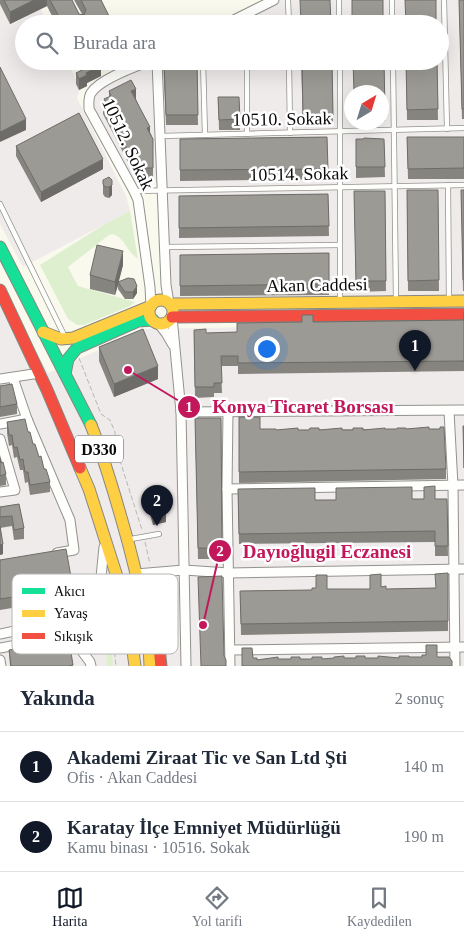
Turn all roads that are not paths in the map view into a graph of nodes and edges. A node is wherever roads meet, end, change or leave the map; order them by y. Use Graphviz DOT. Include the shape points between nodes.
graph roads {
  1 [pos="274,0"];
  2 [pos="288,0"];
  3 [pos="339,0"];
  4 [pos="392,0"];
  5 [pos="444,0"];
  6 [pos="246,14"];
  7 [pos="288,15"];
  8 [pos="340,15"];
  9 [pos="392,15"];
  10 [pos="444,15"];
  11 [pos="128,70"];
  12 [pos="157,70"];
  13 [pos="203,70"];
  14 [pos="246,70"];
  15 [pos="289,70"];
  16 [pos="340,70"];
  17 [pos="393,70"];
  18 [pos="446,70"];
  19 [pos="464,128"];
  20 [pos="447,129"];
  21 [pos="394,130"];
  22 [pos="340,131"];
  23 [pos="290,133"];
  24 [pos="247,134"];
  25 [pos="205,135"];
  26 [pos="161,136"];
  27 [pos="448,185"];
  28 [pos="464,185"];
  29 [pos="395,186"];
  30 [pos="340,187"];
  31 [pos="162,190"];
  32 [pos="134,191"];
  33 [pos="0,204"];
  34 [pos="340,245"];
  35 [pos="0,247"];
  36 [pos="165,247"];
  37 [pos="0,290"];
  38 [pos="449,301"];
  39 [pos="464,301"];
  40 [pos="340,302"];
  41 [pos="396,302"];
  42 [pos="170,303"];
  43 [pos="151,306"];
  44 [pos="464,314"];
  45 [pos="172,317"];
  46 [pos="155,321"];
  47 [pos="43,332"];
  48 [pos="66,340"];
  49 [pos="176,352"];
  50 [pos="40,374"];
  51 [pos="65,374"];
  52 [pos="13,378"];
  53 [pos="0,380"];
  54 [pos="449,410"];
  55 [pos="464,410"];
  56 [pos="181,412"];
  57 [pos="228,412"];
  58 [pos="27,419"];
  59 [pos="0,424"];
  60 [pos="0,440"];
  61 [pos="464,485"];
  62 [pos="453,486"];
  63 [pos="227,489"];
  64 [pos="0,492"];
  65 [pos="158,534"];
  66 [pos="127,540"];
  67 [pos="105,542"];
  68 [pos="46,554"];
  69 [pos="454,569"];
  70 [pos="464,569"];
  71 [pos="184,570"];
  72 [pos="115,573"];
  73 [pos="229,573"];
  74 [pos="101,574"];
  75 [pos="136,574"];
  76 [pos="157,574"];
  77 [pos="459,647"];
  78 [pos="230,650"];
  79 [pos="84,654"];
  80 [pos="0,660"];
  81 [pos="1,666"];
  82 [pos="91,666"];
  83 [pos="186,666"];
  84 [pos="230,666"];
  85 [pos="455,666"];
  1 -- 6 [label="street"];
  2 -- 7 [label="lane"];
  3 -- 8 [label="lane"];
  4 -- 9 [label="lane"];
  5 -- 10 [label="lane"];
  11 -- 32 [label="street, 10512. Sokak" via="101,84 91,93 88,102"];
  12 -- 26 [label="street, 10512. Sokak"];
  13 -- 25 [label="lane"];
  14 -- 24 [label="lane"];
  15 -- 23 [label="lane"];
  16 -- 22 [label="lane"];
  17 -- 21 [label="lane"];
  18 -- 20 [label="lane"];
  19 -- 20 [label="lane, 10510. Sokak"];
  20 -- 21 [label="lane, 10510. Sokak"];
  21 -- 22 [label="lane, 10510. Sokak"];
  21 -- 29 [label="lane"];
  22 -- 23 [label="lane, 10510. Sokak"];
  22 -- 30 [label="lane"];
  23 -- 24 [label="lane, 10510. Sokak"];
  24 -- 25 [label="lane, 10510. Sokak"];
  25 -- 26 [label="lane, 10510. Sokak"];
  26 -- 31 [label="street, 10512. Sokak"];
  27 -- 28 [label="lane, 10514. Sokak"];
  27 -- 29 [label="lane, 10514. Sokak"];
  27 -- 38 [label="lane"];
  29 -- 30 [label="lane, 10514. Sokak"];
  29 -- 41 [label="lane"];
  30 -- 31 [label="lane, 10514. Sokak"];
  30 -- 34 [label="lane"];
  31 -- 32 [label="lane, 10514. Sokak"];
  31 -- 36 [label="street, 10512. Sokak"];
  32 -- 43 [label="street, 10512. Sokak" via="140,208"];
  33 -- 48 [label="lane"];
  34 -- 36 [label="lane"];
  34 -- 40 [label="lane"];
  35 -- 47 [label="main road, D330"];
  36 -- 42 [label="street, 10512. Sokak"];
  37 -- 50 [label="main road, D330"];
  38 -- 39 [label="main road, Akan Caddesi"];
  38 -- 41 [label="main road, Akan Caddesi"];
  40 -- 41 [label="main road, Akan Caddesi"];
  40 -- 42 [label="main road, Akan Caddesi"];
  42 -- 43 [label="main road" via="158,300"];
  42 -- 45 [label="main road"];
  43 -- 46 [label="main road" via="149,312"];
  43 -- 48 [label="main road"];
  44 -- 45 [label="main road, Akan Caddesi"];
  45 -- 46 [label="main road" via="166,323"];
  45 -- 49 [label="street"];
  46 -- 49 [label="street"];
  46 -- 51 [label="main road" via="138,321 77,348 68,359"];
  47 -- 48 [label="main road"];
  47 -- 51 [label="main road, D330"];
  49 -- 56 [label="street"];
  50 -- 52 [label="street"];
  50 -- 67 [label="main road, D330" via="89,488"];
  51 -- 66 [label="main road, D330" via="90,426 114,490"];
  52 -- 53 [label="street"];
  52 -- 58 [label="street"];
  54 -- 55 [label="street"];
  54 -- 57 [label="street"];
  54 -- 62 [label="street"];
  56 -- 57 [label="street"];
  56 -- 71 [label="street"];
  57 -- 63 [label="street"];
  58 -- 59 [label="street"];
  58 -- 68 [label="street" via="70,520 74,550"];
  60 -- 64 [label="street" via="15,490"];
  61 -- 62 [label="street"];
  62 -- 63 [label="street"];
  62 -- 69 [label="street"];
  63 -- 73 [label="street"];
  65 -- 66 [label="lane"];
  66 -- 75 [label="main road, D330"];
  67 -- 72 [label="main road, D330"];
  67 -- 74 [label="street"];
  69 -- 70 [label="street"];
  69 -- 73 [label="street"];
  69 -- 77 [label="street"];
  71 -- 73 [label="street"];
  71 -- 76 [label="street"];
  71 -- 83 [label="street"];
  73 -- 78 [label="street"];
  77 -- 78 [label="street"];
  77 -- 85 [label="street"];
  78 -- 84 [label="street"];
  79 -- 82 [label="street"];
  80 -- 81 [label="street"];
}
